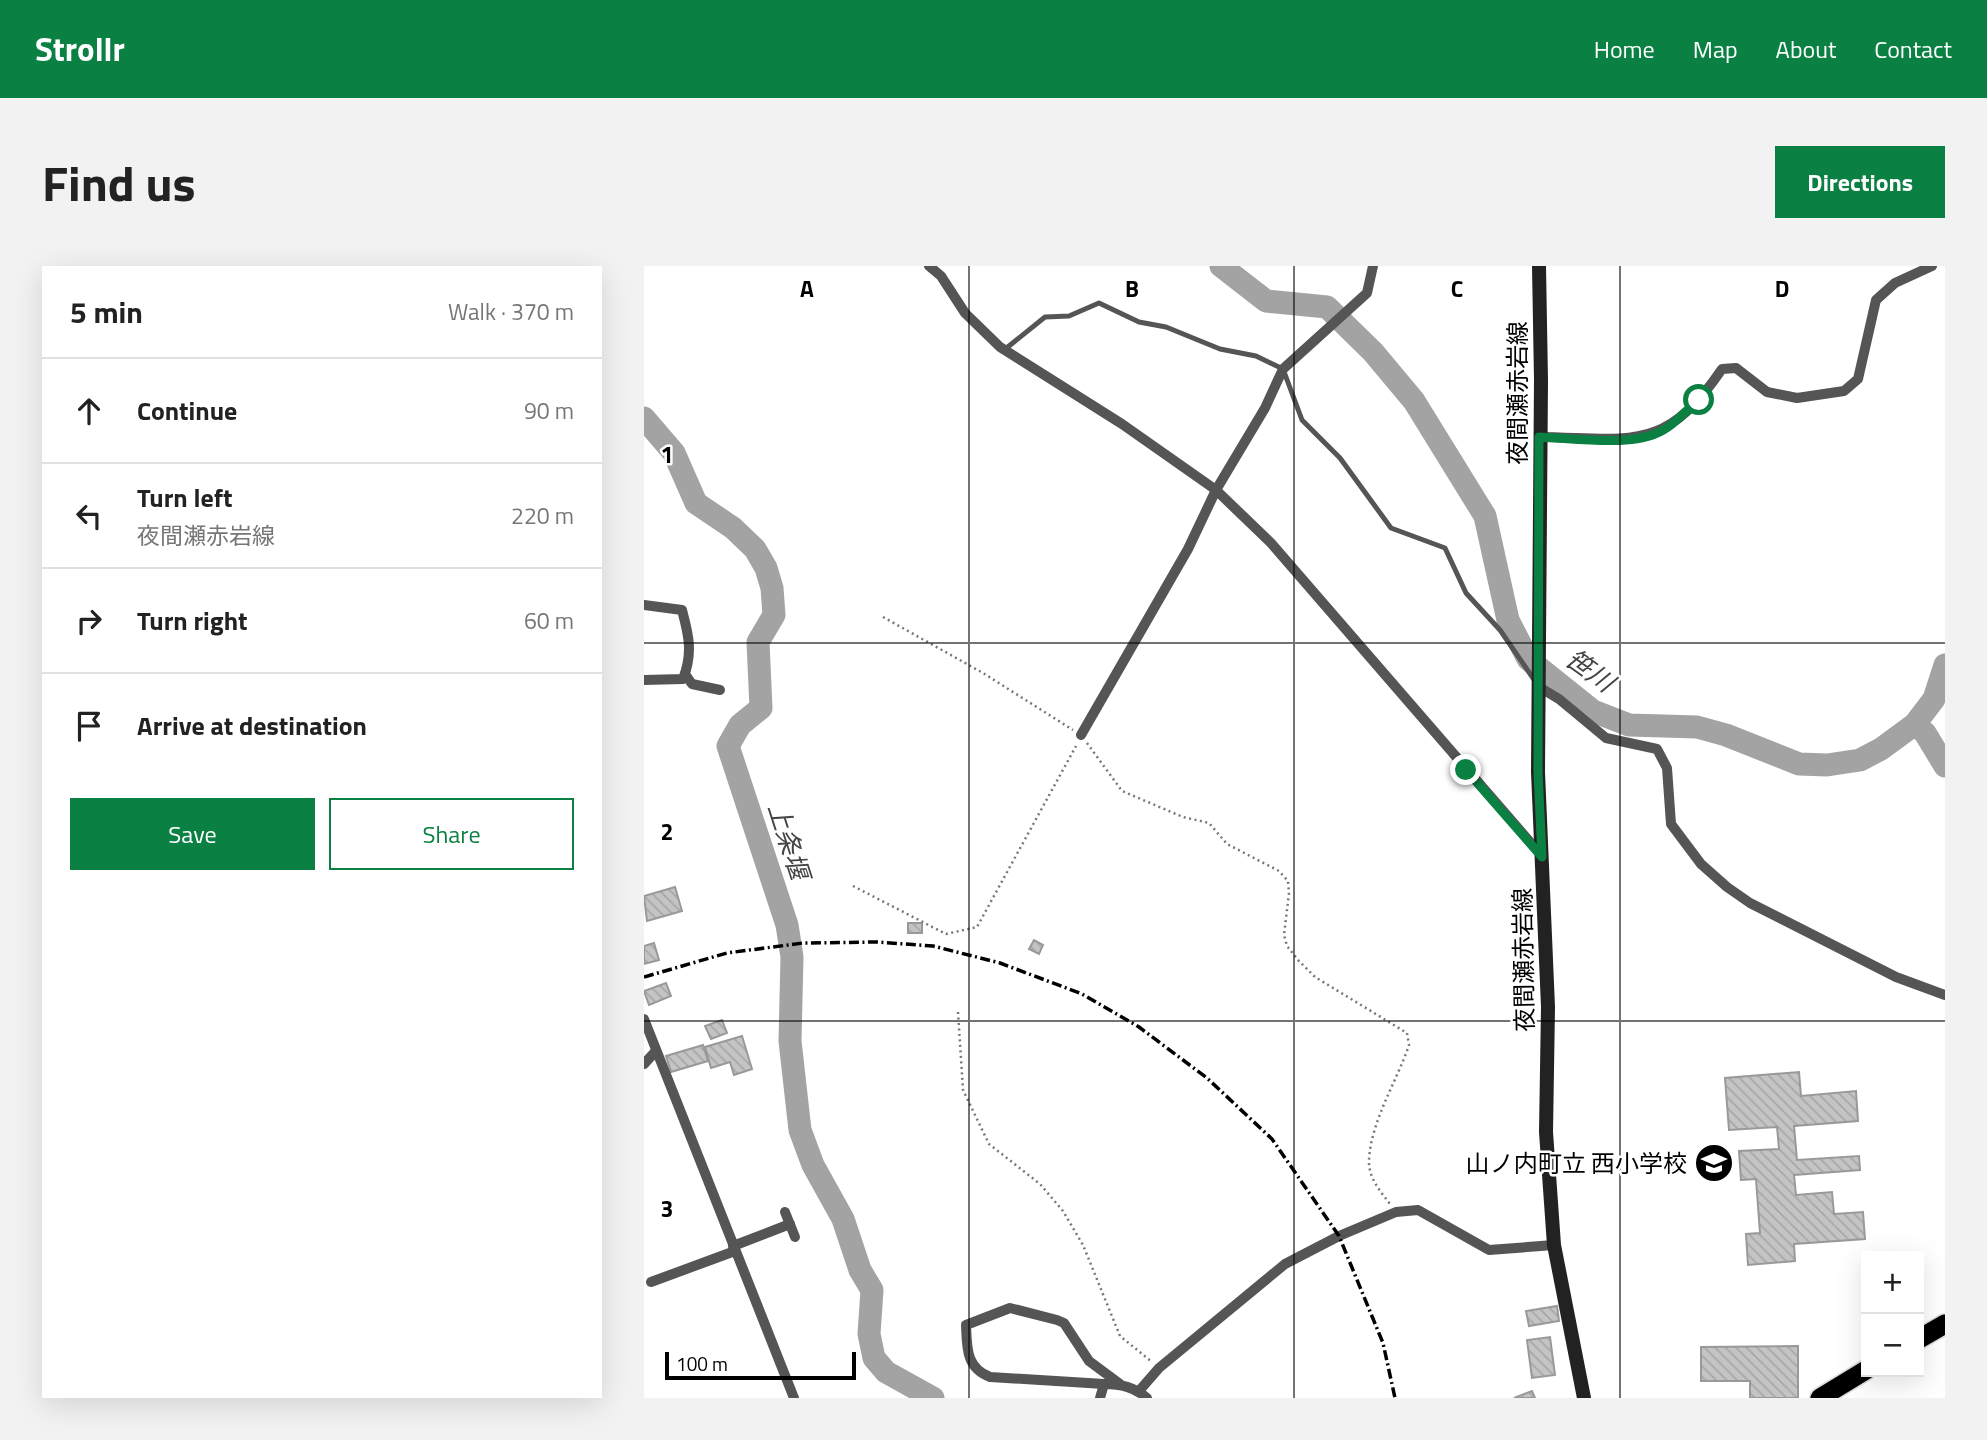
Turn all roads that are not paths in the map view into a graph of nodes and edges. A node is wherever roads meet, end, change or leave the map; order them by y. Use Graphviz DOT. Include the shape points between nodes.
graph roads {
  1 [pos="929,266"];
  2 [pos="1373,266"];
  3 [pos="1539,266"];
  4 [pos="1931,266"];
  5 [pos="1004,350"];
  6 [pos="1283,369"];
  7 [pos="1539,437"];
  8 [pos="1216,490"];
  9 [pos="644,605"];
  10 [pos="685,674"];
  11 [pos="644,680"];
  12 [pos="1539,682"];
  13 [pos="720,690"];
  14 [pos="1081,735"];
  15 [pos="1542,857"];
  16 [pos="1945,995"];
  17 [pos="644,1019"];
  18 [pos="655,1052"];
  19 [pos="644,1064"];
  20 [pos="785,1212"];
  21 [pos="790,1224"];
  22 [pos="796,1237"];
  23 [pos="1554,1245"];
  24 [pos="734,1248"];
  25 [pos="652,1282"];
  26 [pos="1945,1324"];
  27 [pos="1924,1336"];
  28 [pos="1861,1373"];
  29 [pos="1104,1384"];
  30 [pos="1120,1384"];
  31 [pos="1143,1394"];
  32 [pos="794,1398"];
  33 [pos="1100,1398"];
  34 [pos="1584,1398"];
  35 [pos="1820,1398"];
  1 -- 5 [label="street" via="965,313"];
  2 -- 6 [label="street" via="1367,293"];
  3 -- 7 [label="main road, 夜間瀬赤岩線"];
  4 -- 7 [label="street" via="1895,284 1876,300 1858,379 1844,391 1797,398 1768,392 1735,368 1721,369 1699,400 1655,435 1635,439"];
  5 -- 6 [label="lane" via="1045,317 1069,316 1098,303 1139,322 1256,356"];
  5 -- 8 [label="street"];
  6 -- 8 [label="street"];
  6 -- 12 [label="lane" via="1302,420 1340,458 1391,528 1445,548 1466,593"];
  7 -- 12 [label="main road, 夜間瀬赤岩線"];
  8 -- 14 [label="street" via="1188,549"];
  8 -- 15 [label="street" via="1271,543"];
  9 -- 10 [label="street" via="682,610 691,644"];
  10 -- 11 [label="street" via="683,679"];
  10 -- 13 [label="street" via="692,684"];
  12 -- 15 [label="main road, 夜間瀬赤岩線"];
  12 -- 16 [label="street" via="1606,738 1657,749 1667,768 1671,824 1701,864 1727,887 1896,977"];
  15 -- 23 [label="main road, 夜間瀬赤岩線" via="1548,1007 1546,1132"];
  17 -- 18 [label="street"];
  18 -- 19 [label="street"];
  18 -- 24 [label="street"];
  20 -- 21 [label="street"];
  21 -- 22 [label="street"];
  21 -- 24 [label="street"];
  23 -- 31 [label="street" via="1489,1250 1418,1210 1396,1212 1285,1264 1159,1368"];
  23 -- 34 [label="main road, 夜間瀬赤岩線"];
  24 -- 25 [label="street"];
  24 -- 32 [label="street"];
  26 -- 27 [label="highway"];
  28 -- 35 [label="highway"];
  29 -- 30 [label="street"];
  29 -- 30 [label="street" via="978,1373 971,1363 966,1325 1010,1308 1057,1320 1064,1323 1089,1362"];
  29 -- 33 [label="street"];
  30 -- 31 [label="street"];
}
